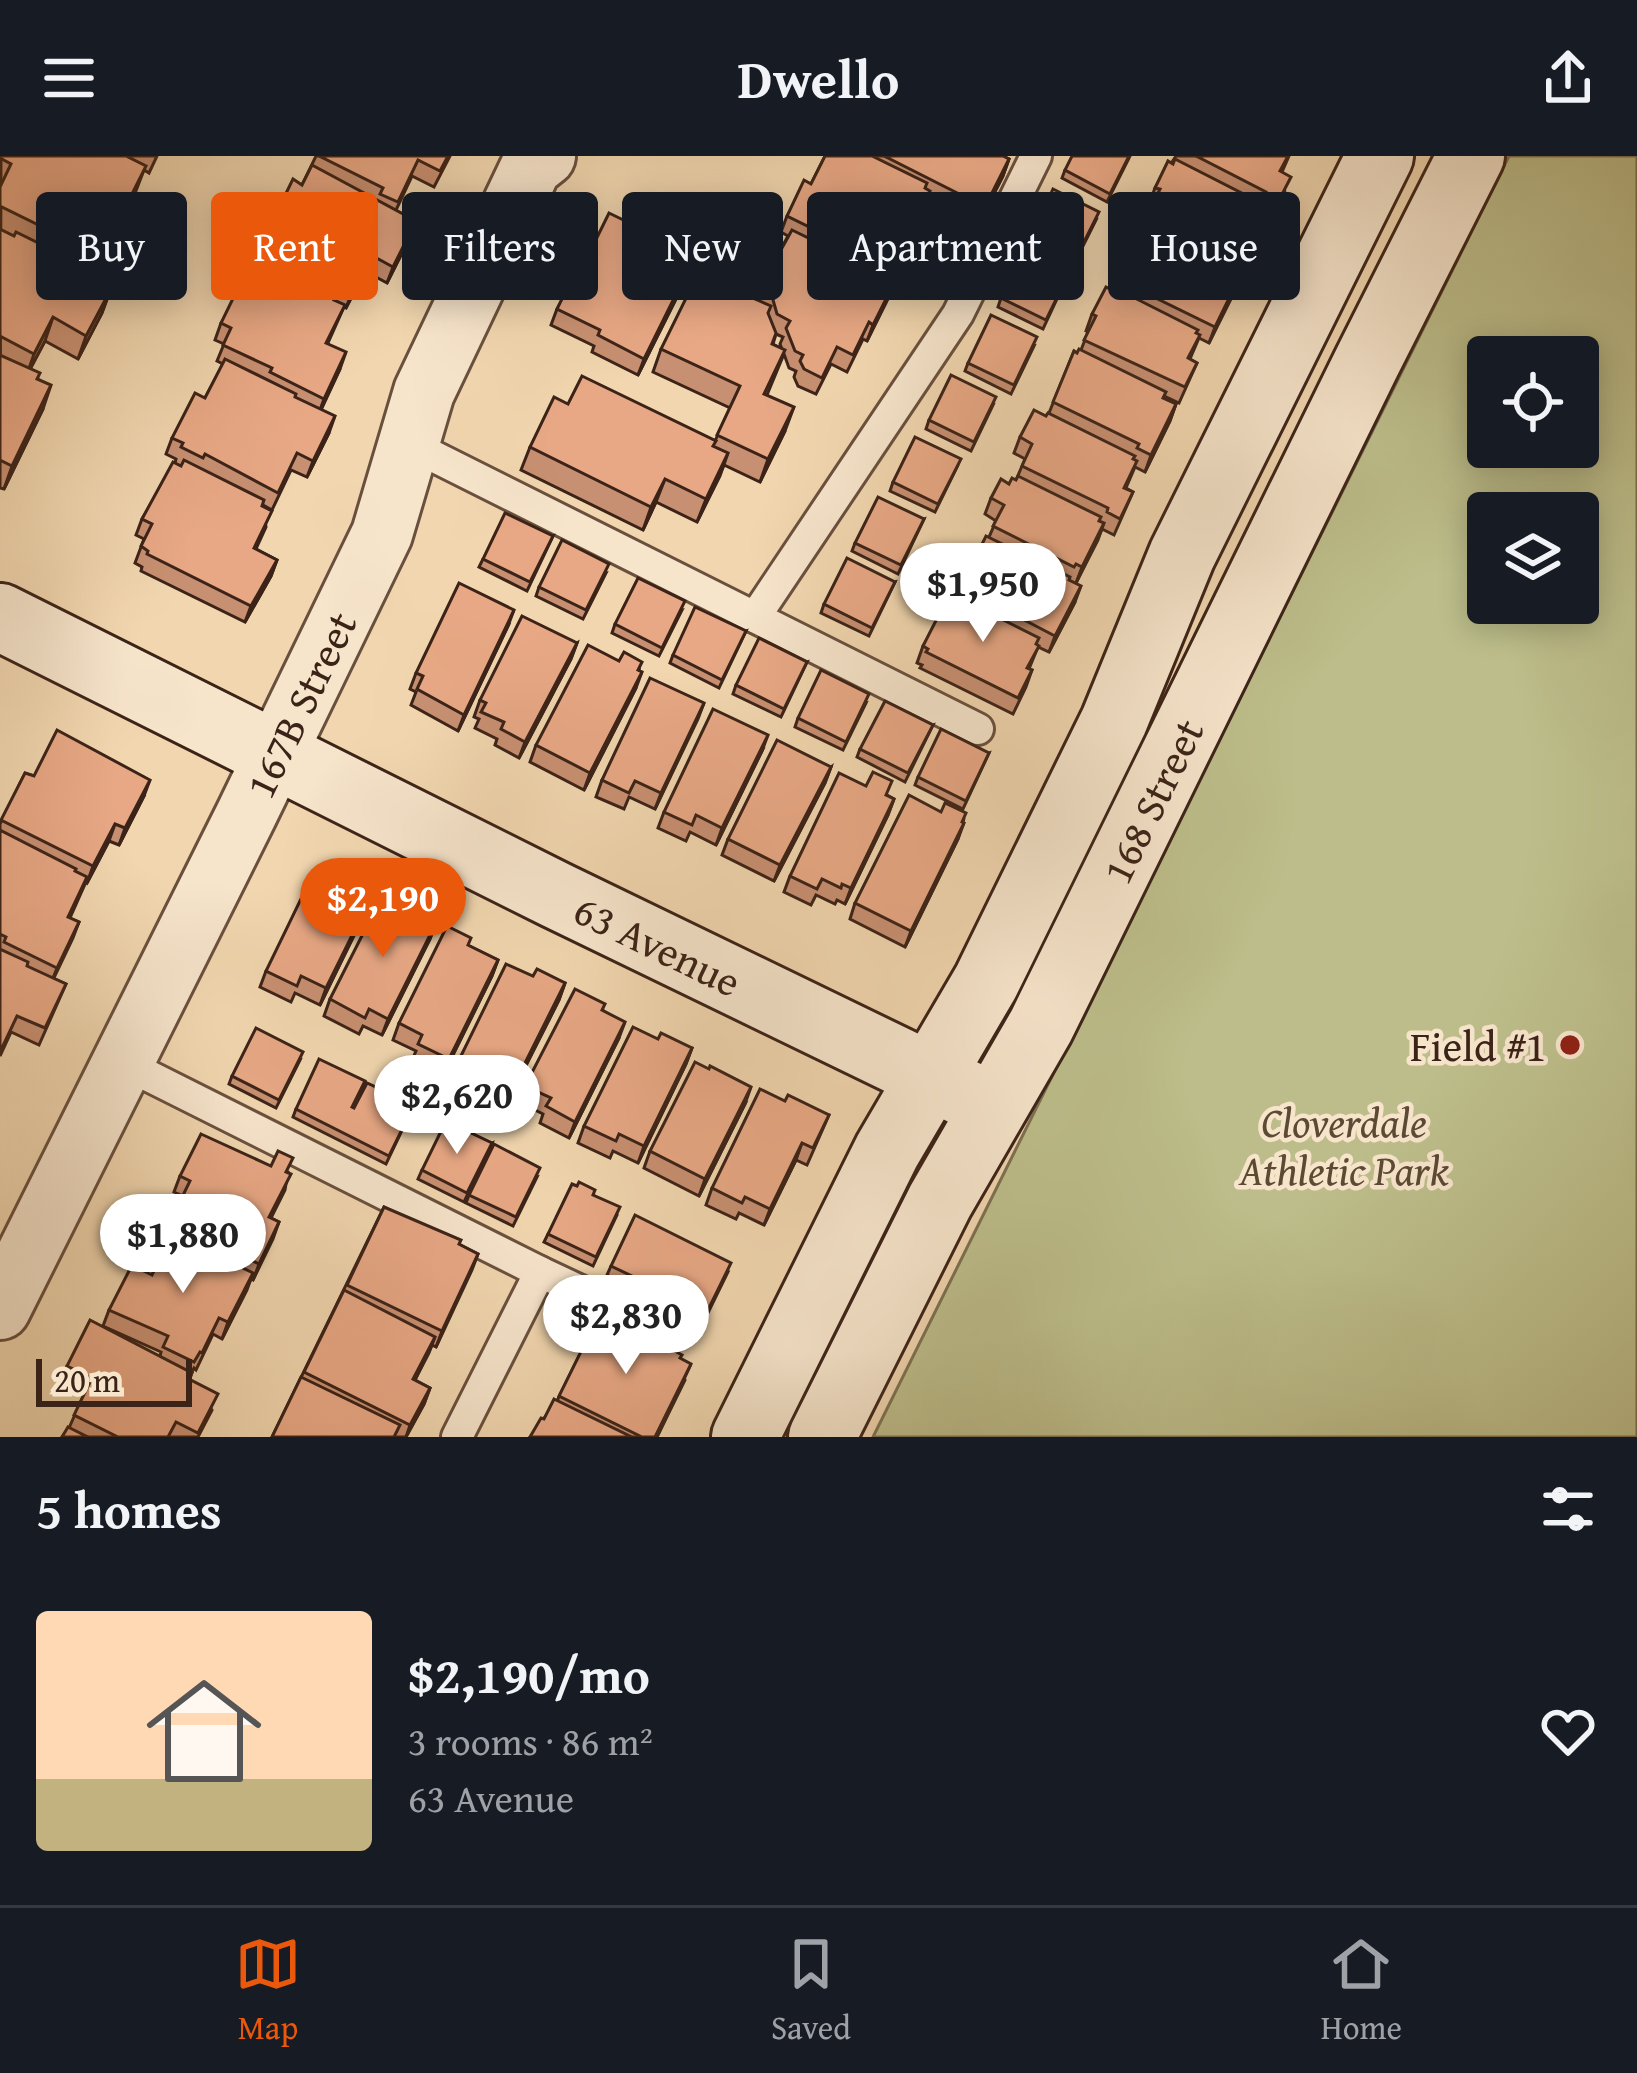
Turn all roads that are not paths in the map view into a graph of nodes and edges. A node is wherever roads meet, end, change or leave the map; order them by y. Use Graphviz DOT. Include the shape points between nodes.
graph roads {
  1 [pos="544,156"];
  2 [pos="1036,156"];
  3 [pos="1380,156"];
  4 [pos="1428,156"];
  5 [pos="1472,156"];
  6 [pos="1367,362"];
  7 [pos="409,444"];
  8 [pos="755,616"];
  9 [pos="0,617"];
  10 [pos="978,729"];
  11 [pos="275,754"];
  12 [pos="123,1063"];
  13 [pos="931,1076"];
  14 [pos="994,1108"];
  15 [pos="540,1272"];
  16 [pos="0,1309"];
  17 [pos="644,1321"];
  18 [pos="458,1437"];
  19 [pos="745,1437"];
  20 [pos="822,1437"];
  1 -- 7 [label="street, 167B Street" via="531,167 424,392"];
  2 -- 8 [label="lane" via="958,314"];
  3 -- 13 [label="main road, 168 Street" via="1182,554 1114,721"];
  4 -- 6 [label="main road" via="1372,295"];
  5 -- 6 [label="main road, 168 Street"];
  6 -- 14 [label="main road, 168 Street"];
  7 -- 8 [label="lane"];
  7 -- 11 [label="street, 167B Street" via="382,534"];
  8 -- 10 [label="lane"];
  9 -- 11 [label="main road, 63 Avenue"];
  11 -- 12 [label="street, 167B Street"];
  11 -- 13 [label="main road, 63 Avenue"];
  12 -- 15 [label="lane"];
  12 -- 16 [label="street, 167B Street"];
  13 -- 14 [label="main road, 63 Avenue"];
  13 -- 19 [label="main road, 168 Street"];
  14 -- 20 [label="main road, 168 Street"];
  15 -- 17 [label="lane"];
  15 -- 18 [label="lane"];
}
